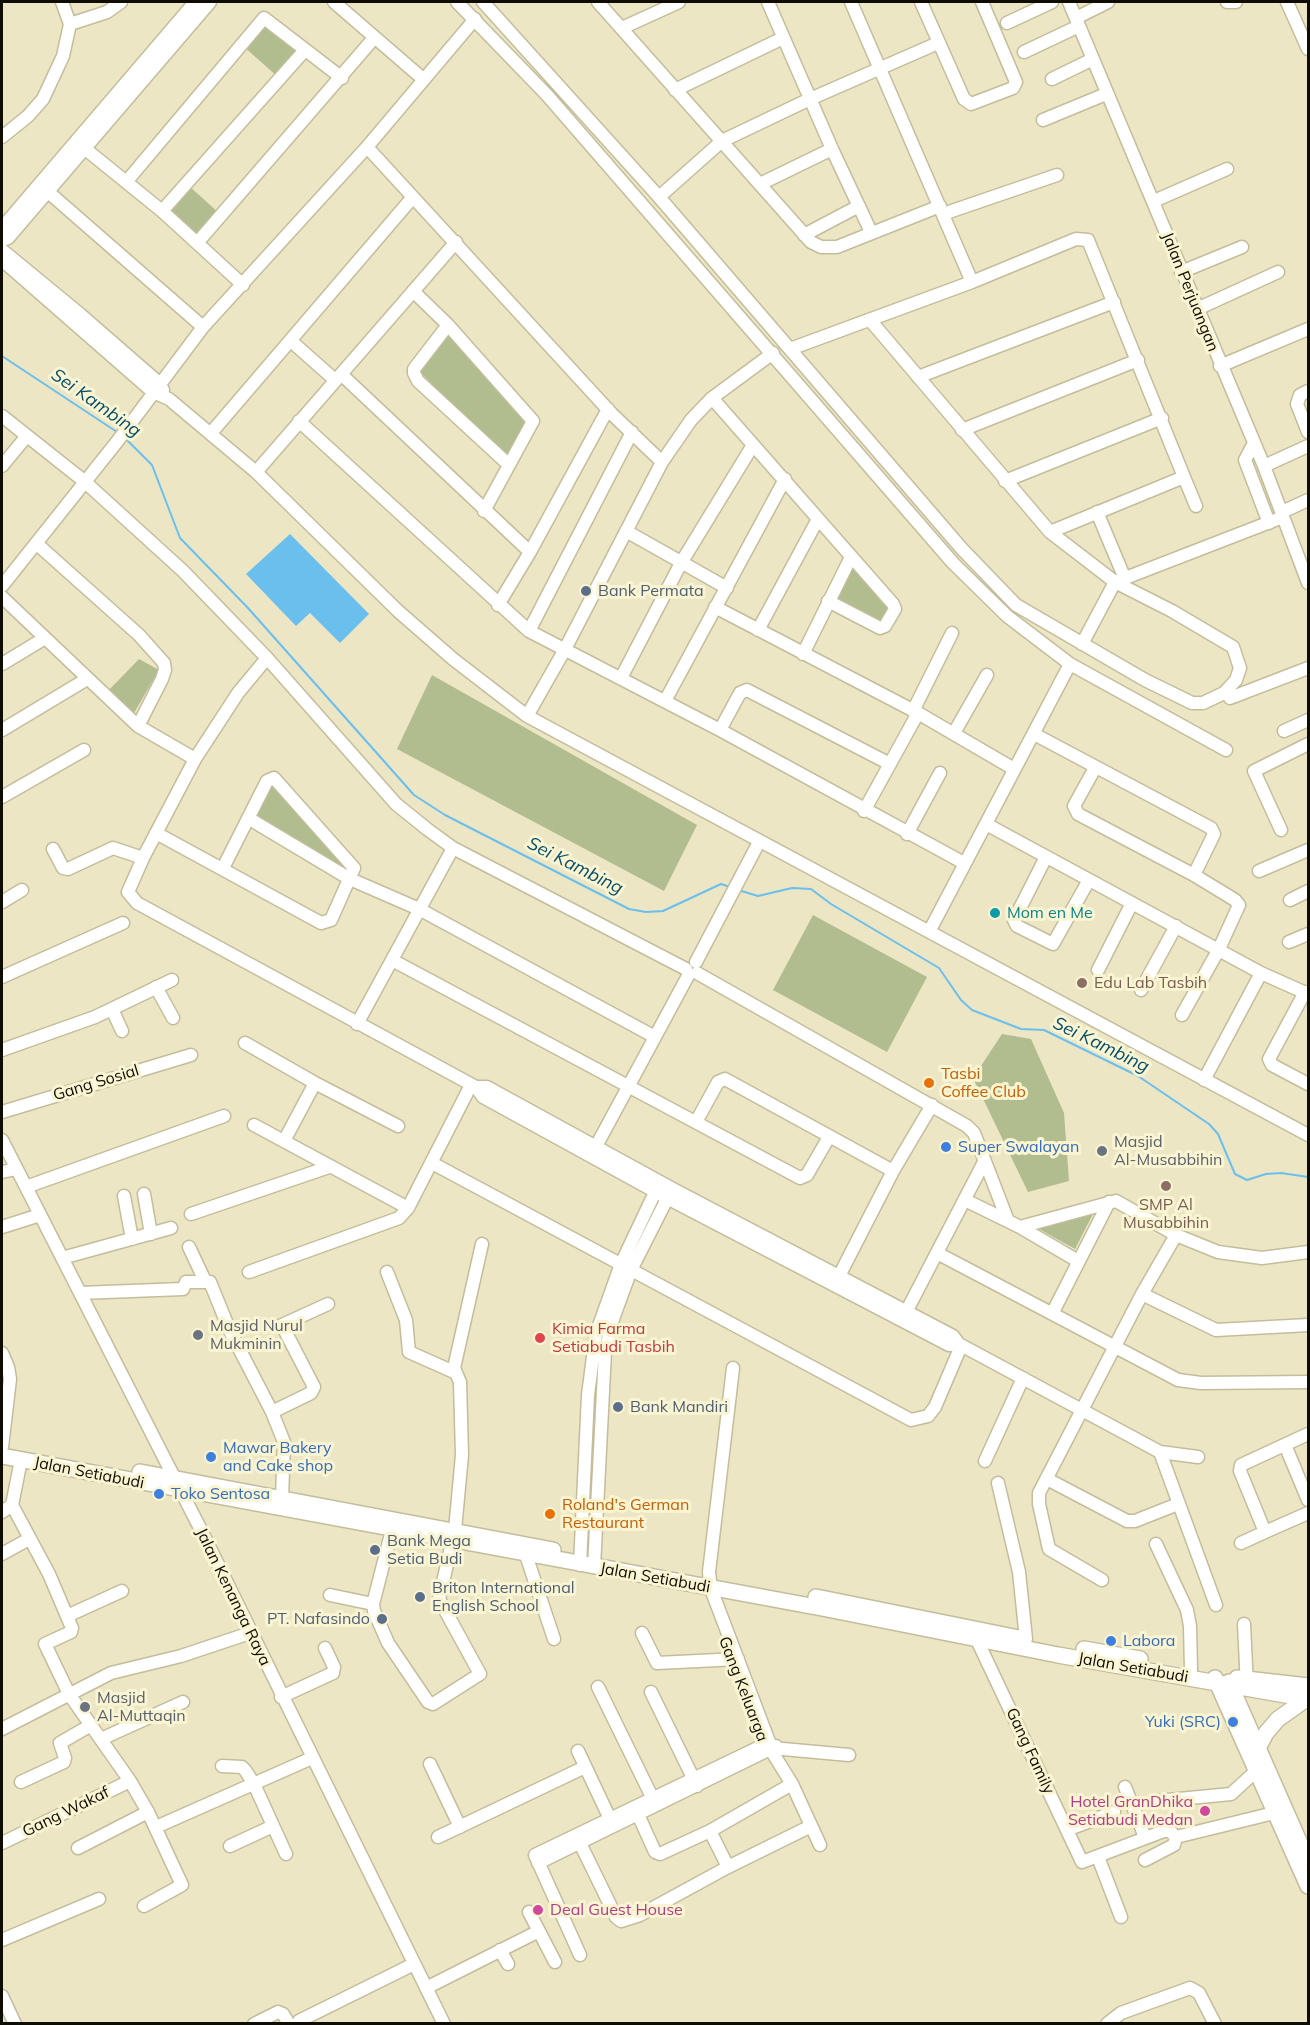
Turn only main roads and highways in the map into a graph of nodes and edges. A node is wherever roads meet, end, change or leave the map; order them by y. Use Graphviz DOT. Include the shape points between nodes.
graph roads {
  1 [pos="2,1447"];
  2 [pos="2,1456"];
  3 [pos="177,1484"];
  4 [pos="454,1535"];
  5 [pos="587,1561"];
  6 [pos="708,1580"];
  7 [pos="1193,1675"];
  8 [pos="1230,1682"];
  9 [pos="1307,1695"];
  10 [pos="1230,1715"];
  11 [pos="1257,1750"];
  12 [pos="1308,1863"];
  13 [pos="1308,1886"];
  1 -- 3 [label="main road, Jalan Setiabudi"];
  2 -- 3 [label="main road, Jalan Setiabudi"];
  3 -- 4 [label="main road, Jalan Setiabudi" via="282,1498"];
  3 -- 4 [label="main road, Jalan Setiabudi" via="392,1530"];
  4 -- 5 [label="main road, Jalan Setiabudi"];
  4 -- 5 [label="main road, Jalan Setiabudi" via="526,1555"];
  5 -- 6 [label="main road, Jalan Setiabudi"];
  6 -- 7 [label="main road, Jalan Setiabudi" via="863,1605"];
  6 -- 7 [label="main road, Jalan Setiabudi" via="977,1640"];
  7 -- 8 [label="main road, Jalan Setiabudi"];
  7 -- 10 [label="main road" via="1213,1692"];
  8 -- 9 [label="main road, Jalan Setiabudi"];
  8 -- 10 [label="main road"];
  8 -- 11 [label="main road"];
  9 -- 11 [label="main road" via="1278,1719"];
  10 -- 13 [label="main road"];
  11 -- 12 [label="main road"];
}
